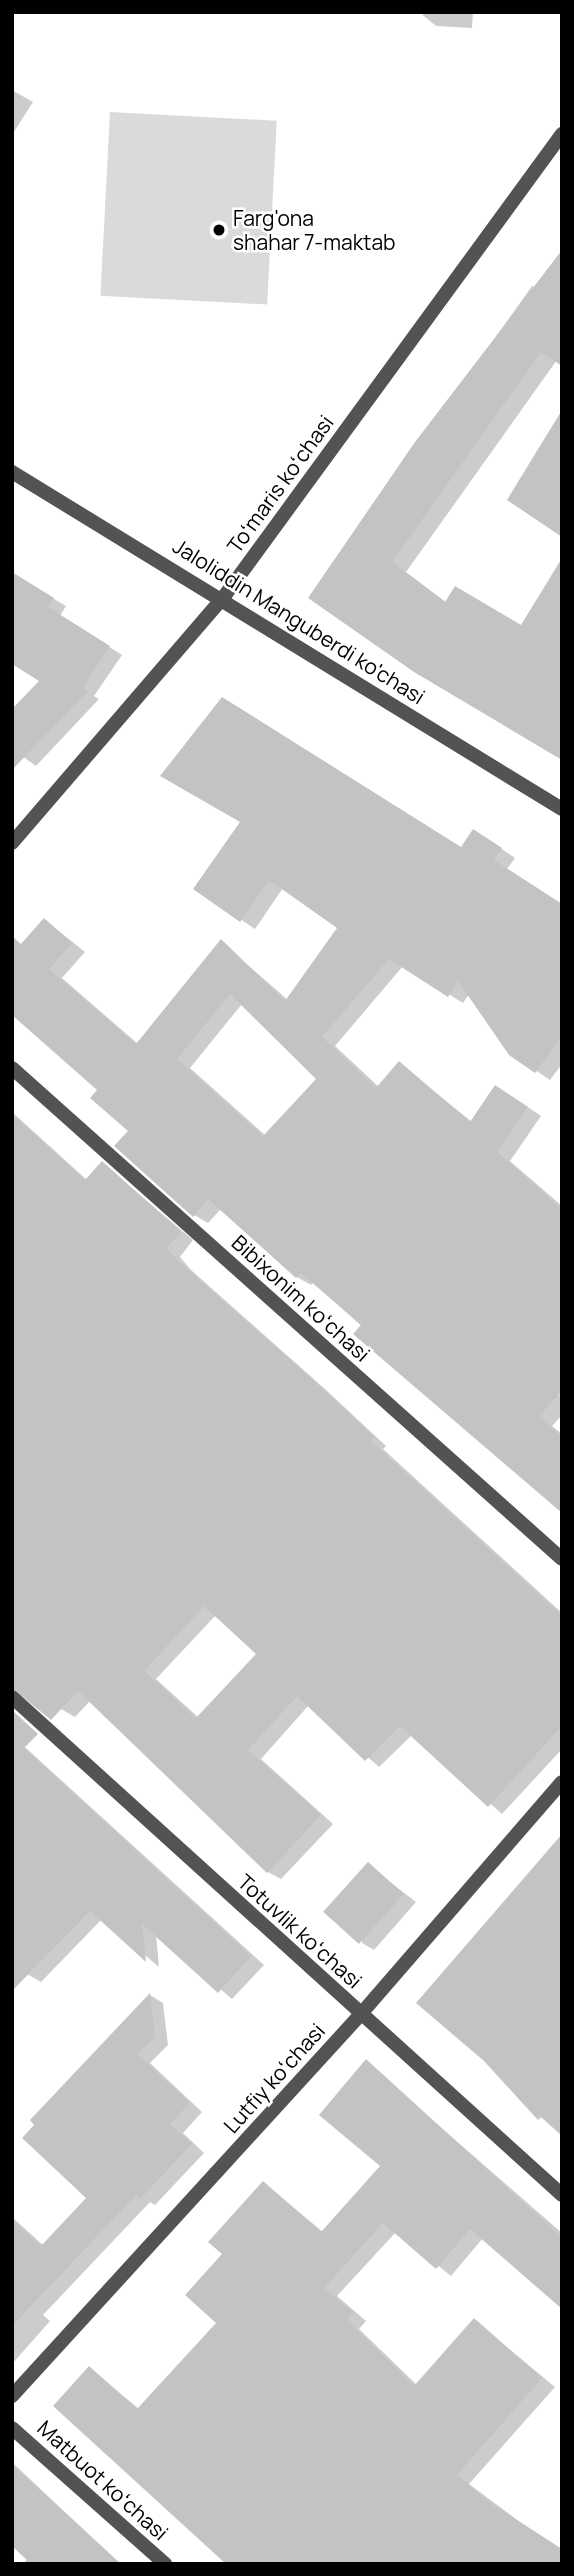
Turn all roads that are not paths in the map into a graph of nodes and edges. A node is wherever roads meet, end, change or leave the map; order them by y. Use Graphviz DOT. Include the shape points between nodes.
graph roads {
  1 [pos="562,134"];
  2 [pos="12,472"];
  3 [pos="223,598"];
  4 [pos="562,809"];
  5 [pos="12,843"];
  6 [pos="12,1068"];
  7 [pos="562,1559"];
  8 [pos="12,1697"];
  9 [pos="562,1782"];
  10 [pos="360,2015"];
  11 [pos="562,2195"];
  12 [pos="12,2396"];
  13 [pos="12,2428"];
  14 [pos="165,2564"];
  1 -- 3 [label="street, Toʻmaris koʻchasi"];
  2 -- 3 [label="street, Jaloliddin Manguberdi ko'chasi"];
  3 -- 4 [label="street, Jaloliddin Manguberdi ko'chasi"];
  3 -- 5 [label="street, Toʻmaris koʻchasi"];
  6 -- 7 [label="street, Bibixonim koʻchasi"];
  8 -- 10 [label="street, Totuvlik koʻchasi"];
  9 -- 10 [label="street, Lutfiy koʻchasi"];
  10 -- 11 [label="street, Totuvlik koʻchasi"];
  10 -- 12 [label="street, Lutfiy koʻchasi"];
  13 -- 14 [label="street, Matbuot koʻchasi"];
}
